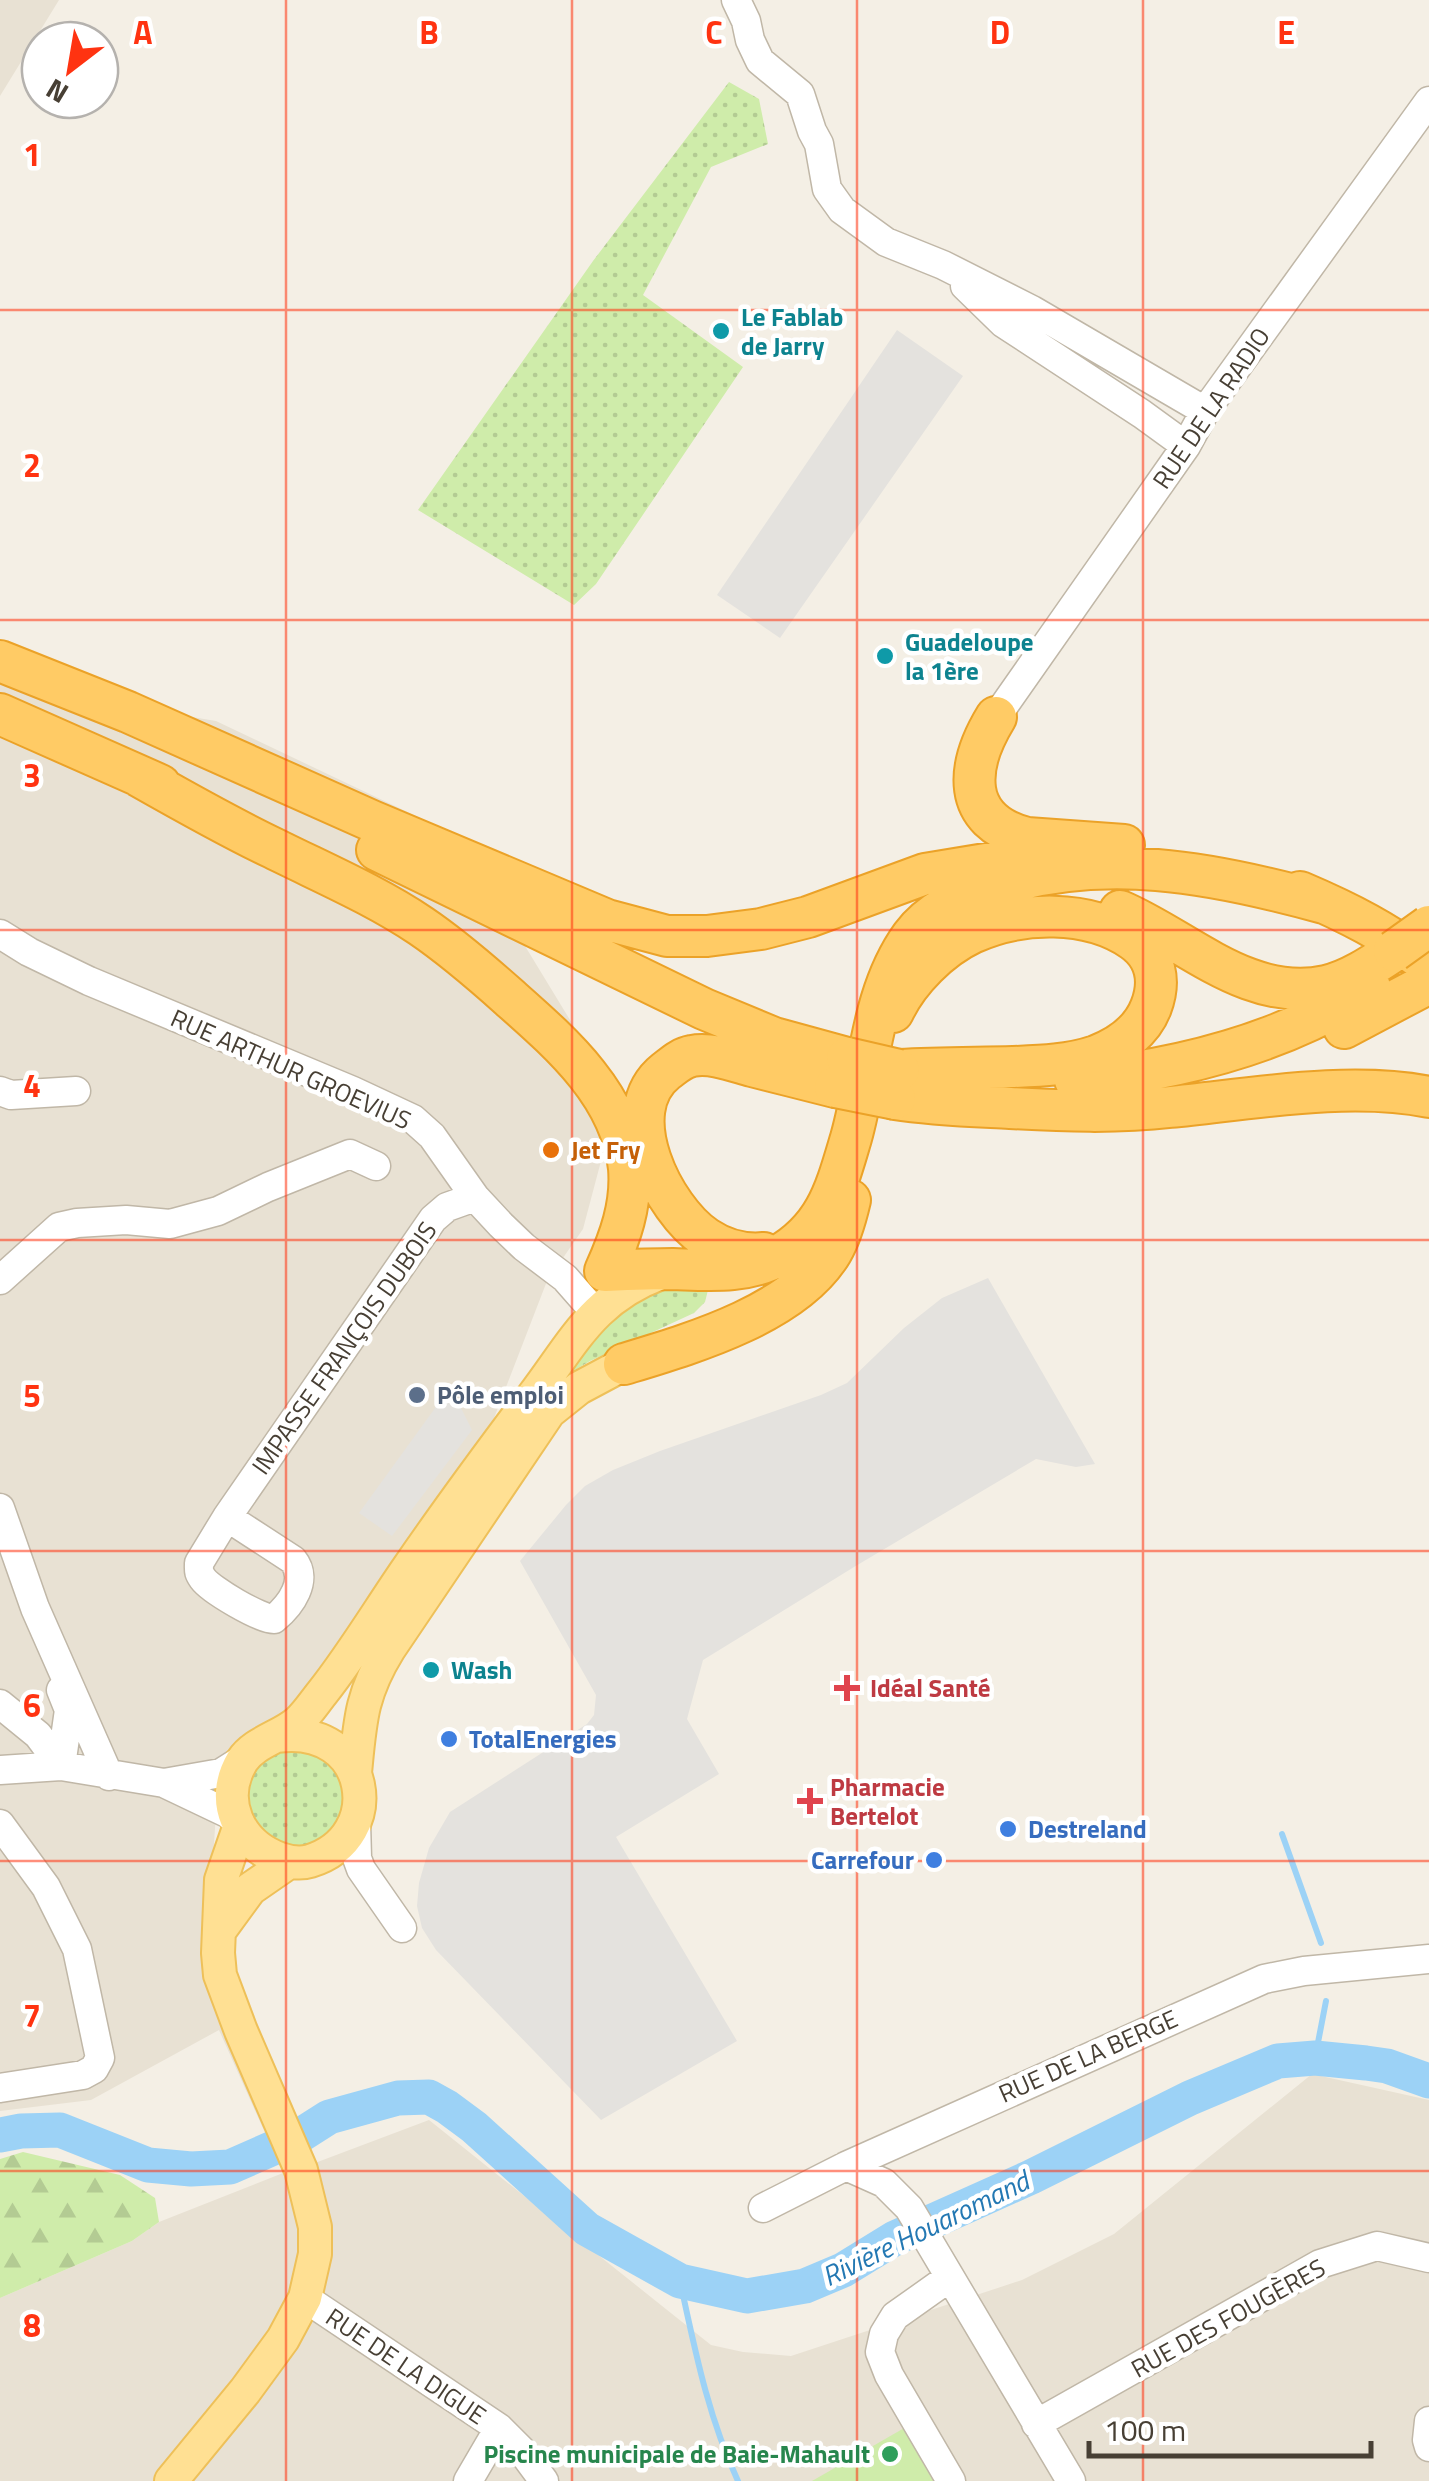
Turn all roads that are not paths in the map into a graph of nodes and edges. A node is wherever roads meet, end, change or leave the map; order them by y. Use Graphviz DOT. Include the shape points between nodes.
graph roads {
  1 [pos="736,0"];
  2 [pos="1429,100"];
  3 [pos="942,265"];
  4 [pos="1205,411"];
  5 [pos="1186,446"];
  6 [pos="0,662"];
  7 [pos="0,682"];
  8 [pos="0,714"];
  9 [pos="996,718"];
  10 [pos="139,776"];
  11 [pos="1324,902"];
  12 [pos="1429,926"];
  13 [pos="0,934"];
  14 [pos="1418,965"];
  15 [pos="880,1006"];
  16 [pos="841,1073"];
  17 [pos="897,1085"];
  18 [pos="76,1091"];
  19 [pos="0,1092"];
  20 [pos="1429,1097"];
  21 [pos="1020,1109"];
  22 [pos="376,1166"];
  23 [pos="475,1197"];
  24 [pos="674,1206"];
  25 [pos="792,1246"];
  26 [pos="670,1269"];
  27 [pos="715,1270"];
  28 [pos="0,1280"];
  29 [pos="596,1287"];
  30 [pos="624,1364"];
  31 [pos="486,1457"];
  32 [pos="1,1512"];
  33 [pos="227,1517"];
  34 [pos="0,1548"];
  35 [pos="0,1704"];
  36 [pos="278,1736"];
  37 [pos="243,1759"];
  38 [pos="61,1766"];
  39 [pos="0,1770"];
  40 [pos="355,1773"];
  41 [pos="109,1776"];
  42 [pos="164,1783"];
  43 [pos="356,1822"];
  44 [pos="0,1824"];
  45 [pos="238,1825"];
  46 [pos="288,1862"];
  47 [pos="402,1928"];
  48 [pos="220,1930"];
  49 [pos="1429,1960"];
  50 [pos="0,2088"];
  51 [pos="846,2166"];
  52 [pos="763,2208"];
  53 [pos="1429,2258"];
  54 [pos="950,2277"];
  55 [pos="305,2298"];
  56 [pos="1429,2421"];
  57 [pos="1036,2424"];
  58 [pos="499,2428"];
  59 [pos="1429,2447"];
  60 [pos="172,2481"];
  61 [pos="468,2481"];
  62 [pos="544,2481"];
  63 [pos="951,2481"];
  64 [pos="1071,2481"];
  1 -- 3 [label="street" via="760,62 800,94 820,144 827,189 842,210 886,242"];
  2 -- 4 [label="street, RUE DE LA RADIO"];
  3 -- 4 [label="street"];
  3 -- 5 [label="street" via="1003,323"];
  4 -- 5 [label="street, RUE DE LA RADIO"];
  5 -- 9 [label="street, RUE DE LA RADIO"];
  6 -- 11 [label="highway" via="607,920 667,936 761,929 925,874 1023,858 1166,860"];
  7 -- 16 [label="highway" via="252,789"];
  8 -- 10 [label="highway"];
  9 -- 11 [label="highway" via="984,736 974,788 984,813 1002,829 1027,838 1200,858"];
  10 -- 16 [label="highway" via="692,1028"];
  10 -- 29 [label="highway" via="422,926 568,1052 608,1104 629,1169 622,1232"];
  11 -- 14 [label="highway" via="1376,928"];
  11 -- 15 [label="highway" via="1194,872 1082,868 1020,879 958,900 924,922 895,966"];
  12 -- 14 [label="highway, bridge"];
  13 -- 23 [label="street, RUE ARTHUR GROEVIUS" via="89,981 412,1120 432,1136"];
  14 -- 15 [label="highway" via="1325,986 1270,985 1228,971 1125,913 1070,898 1013,906 940,936 901,971"];
  14 -- 17 [label="highway" via="1269,1038 1159,1066 1091,1078"];
  14 -- 21 [label="highway" via="1301,1049 1258,1065 1118,1099"];
  15 -- 25 [label="highway" via="834,1190 815,1228"];
  16 -- 17 [label="highway, bridge"];
  16 -- 24 [label="highway" via="696,1055 678,1061 659,1077 644,1116 650,1160"];
  17 -- 21 [label="highway" via="924,1104"];
  17 -- 30 [label="highway" via="1074,1062 1121,1044 1149,1013 1156,979 1151,960 1105,924 1059,918 997,925 943,952 898,1000 884,1034 847,1214 832,1252 758,1314"];
  18 -- 19 [label="street"];
  20 -- 21 [label="highway" via="1342,1092 1149,1109"];
  22 -- 28 [label="street" via="350,1154 218,1211 170,1224 126,1220 59,1227"];
  23 -- 29 [label="street, RUE ARTHUR GROEVIUS" via="539,1259 574,1270"];
  23 -- 33 [label="street, IMPASSE FRANÇOIS DUBOIS" via="432,1218"];
  24 -- 25 [label="highway" via="703,1236 734,1252"];
  24 -- 27 [label="highway"];
  25 -- 27 [label="highway" via="767,1261"];
  26 -- 27 [label="highway"];
  26 -- 29 [label="highway"];
  26 -- 31 [label="main road" via="630,1286 595,1313"];
  27 -- 30 [label="highway" via="712,1311"];
  29 -- 31 [label="main road"];
  30 -- 40 [label="main road" via="550,1412 389,1649 362,1704"];
  31 -- 36 [label="main road" via="328,1686"];
  32 -- 41 [label="street"];
  34 -- 38 [label="street" via="68,1710"];
  35 -- 38 [label="street" via="38,1734"];
  36 -- 37 [label="main road"];
  36 -- 40 [label="main road" via="314,1736 344,1756"];
  37 -- 42 [label="street" via="221,1773"];
  37 -- 45 [label="main road" via="232,1797"];
  38 -- 39 [label="street"];
  38 -- 41 [label="street"];
  40 -- 43 [label="main road"];
  41 -- 42 [label="street"];
  42 -- 45 [label="street"];
  43 -- 46 [label="main road" via="329,1851"];
  43 -- 47 [label="street" via="361,1869"];
  44 -- 50 [label="street" via="46,1888 77,1949 100,2058 83,2075"];
  45 -- 46 [label="main road" via="266,1854"];
  45 -- 48 [label="main road" via="221,1880"];
  46 -- 48 [label="main road" via="250,1889"];
  48 -- 55 [label="main road" via="220,1976 301,2170 315,2227"];
  49 -- 51 [label="street, RUE DE LA BERGE" via="1264,1978"];
  51 -- 52 [label="street, RUE DE LA BERGE"];
  51 -- 54 [label="street" via="884,2182 909,2208"];
  53 -- 57 [label="street, RUE DES FOUGÈRES" via="1378,2246 1320,2264"];
  54 -- 57 [label="street"];
  54 -- 63 [label="street" via="894,2316 880,2352"];
  55 -- 58 [label="street, RUE DE LA DIGUE"];
  55 -- 60 [label="main road" via="246,2391"];
  56 -- 59 [label="street"];
  57 -- 64 [label="street"];
  58 -- 61 [label="street"];
  58 -- 62 [label="street, RUE DE LA DIGUE"];
}
